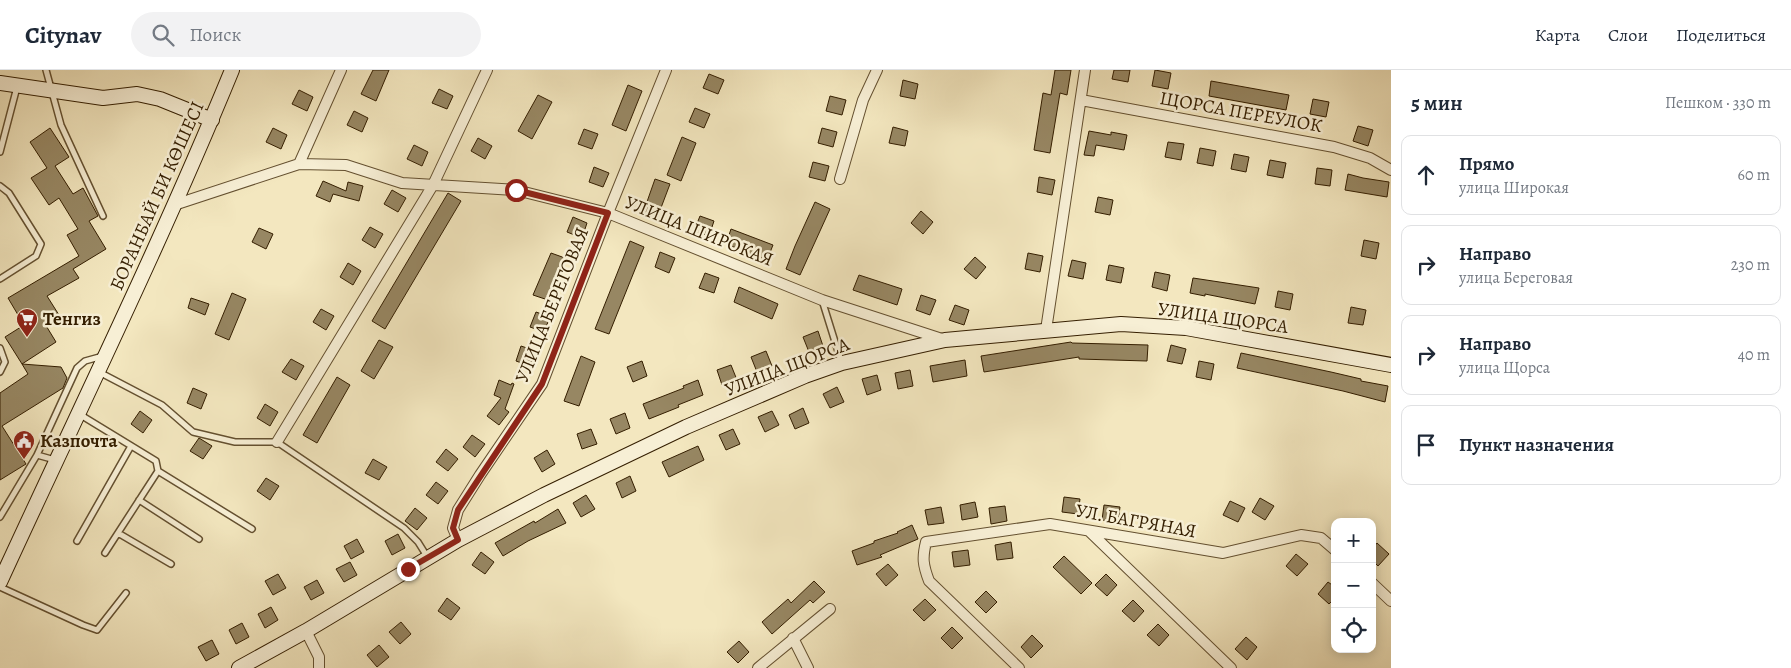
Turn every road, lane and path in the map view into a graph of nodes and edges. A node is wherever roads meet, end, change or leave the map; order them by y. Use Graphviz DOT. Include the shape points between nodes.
graph roads {
  1 [pos="46,70"];
  2 [pos="232,70"];
  3 [pos="341,70"];
  4 [pos="487,70"];
  5 [pos="666,70"];
  6 [pos="877,70"];
  7 [pos="1085,70"];
  8 [pos="0,83"];
  9 [pos="17,86"];
  10 [pos="51,91"];
  11 [pos="1081,100"];
  12 [pos="212,120"];
  13 [pos="0,152"];
  14 [pos="299,164"];
  15 [pos="1391,170"];
  16 [pos="840,178"];
  17 [pos="433,185"];
  18 [pos="0,186"];
  19 [pos="174,206"];
  20 [pos="608,213"];
  21 [pos="103,216"];
  22 [pos="0,279"];
  23 [pos="822,300"];
  24 [pos="1046,330"];
  25 [pos="945,340"];
  26 [pos="0,348"];
  27 [pos="106,356"];
  28 [pos="842,363"];
  29 [pos="1391,365"];
  30 [pos="0,372"];
  31 [pos="99,372"];
  32 [pos="78,414"];
  33 [pos="277,442"];
  34 [pos="131,446"];
  35 [pos="37,454"];
  36 [pos="56,460"];
  37 [pos="158,471"];
  38 [pos="139,500"];
  39 [pos="0,517"];
  40 [pos="252,528"];
  41 [pos="1088,530"];
  42 [pos="118,532"];
  43 [pos="199,539"];
  44 [pos="458,540"];
  45 [pos="77,541"];
  46 [pos="1331,547"];
  47 [pos="105,552"];
  48 [pos="428,558"];
  49 [pos="171,564"];
  50 [pos="0,582"];
  51 [pos="0,587"];
  52 [pos="1376,587"];
  53 [pos="126,593"];
  54 [pos="1391,601"];
  55 [pos="830,609"];
  56 [pos="306,631"];
  57 [pos="793,638"];
  58 [pos="239,668"];
  59 [pos="318,668"];
  60 [pos="758,668"];
  61 [pos="808,668"];
  62 [pos="1019,668"];
  63 [pos="1231,668"];
  1 -- 10 [label="lane"];
  2 -- 12 [label="street, БОРАНБАЙ БИ КӨШЕСІ"];
  3 -- 14 [label="street"];
  4 -- 17 [label="street"];
  5 -- 20 [label="street, УЛИЦА БЕРЕГОВАЯ"];
  6 -- 16 [label="street" via="863,100"];
  7 -- 11 [label="street"];
  8 -- 9 [label="street"];
  9 -- 10 [label="street"];
  9 -- 13 [label="lane"];
  10 -- 12 [label="street" via="103,98 137,94 160,99"];
  10 -- 21 [label="lane" via="61,125"];
  11 -- 15 [label="street, ЩОРСА ПЕРЕУЛОК" via="1334,147 1370,158"];
  11 -- 24 [label="street"];
  12 -- 19 [label="street, БОРАНБАЙ БИ КӨШЕСІ"];
  14 -- 17 [label="street, УЛИЦА ШИРОКАЯ" via="346,165 402,183"];
  14 -- 19 [label="street, УЛИЦА ШИРОКАЯ"];
  17 -- 20 [label="street, УЛИЦА ШИРОКАЯ" via="516,190"];
  17 -- 33 [label="street"];
  18 -- 22 [label="lane" via="9,193 41,244 36,256"];
  19 -- 27 [label="street, БОРАНБАЙ БИ КӨШЕСІ"];
  20 -- 23 [label="street, УЛИЦА ШИРОКАЯ"];
  20 -- 44 [label="street, УЛИЦА БЕРЕГОВАЯ" via="542,384 458,510 453,528"];
  23 -- 25 [label="street, УЛИЦА ШИРОКАЯ"];
  23 -- 28 [label="lane"];
  24 -- 25 [label="street, УЛИЦА ЩОРСА"];
  24 -- 29 [label="street, УЛИЦА ЩОРСА" via="1121,324 1186,328"];
  25 -- 28 [label="street, УЛИЦА ЩОРСА"];
  26 -- 30 [label="lane" via="6,362"];
  27 -- 31 [label="street, БОРАНБАЙ БИ КӨШЕСІ"];
  27 -- 35 [label="lane" via="85,361 77,368"];
  28 -- 44 [label="street, УЛИЦА ЩОРСА" via="686,427"];
  31 -- 32 [label="street, БОРАНБАЙ БИ КӨШЕСІ"];
  31 -- 33 [label="lane" via="162,405 193,432 235,442"];
  32 -- 34 [label="lane"];
  32 -- 36 [label="street, БОРАНБАЙ БИ КӨШЕСІ"];
  33 -- 48 [label="lane" via="404,528"];
  34 -- 37 [label="lane" via="156,461"];
  34 -- 45 [label="lane"];
  35 -- 36 [label="lane"];
  35 -- 39 [label="lane"];
  36 -- 50 [label="street, БОРАНБАЙ БИ КӨШЕСІ"];
  37 -- 38 [label="lane"];
  37 -- 40 [label="lane"];
  38 -- 42 [label="lane"];
  38 -- 43 [label="lane"];
  41 -- 46 [label="street, УЛ. БАГРЯНАЯ" via="1223,553 1301,535 1320,538"];
  41 -- 62 [label="street, УЛ. БАГРЯНАЯ" via="1050,524 926,542 922,556 929,580"];
  41 -- 63 [label="street"];
  42 -- 47 [label="lane"];
  42 -- 49 [label="lane"];
  44 -- 48 [label="street, УЛИЦА ЩОРСА"];
  48 -- 56 [label="street, УЛИЦА ЩОРСА"];
  51 -- 53 [label="lane" via="97,630"];
  52 -- 54 [label="street"];
  55 -- 57 [label="street"];
  56 -- 58 [label="street, УЛИЦА ЩОРСА"];
  56 -- 59 [label="street" via="319,656"];
  57 -- 60 [label="street"];
  57 -- 61 [label="street"];
}
